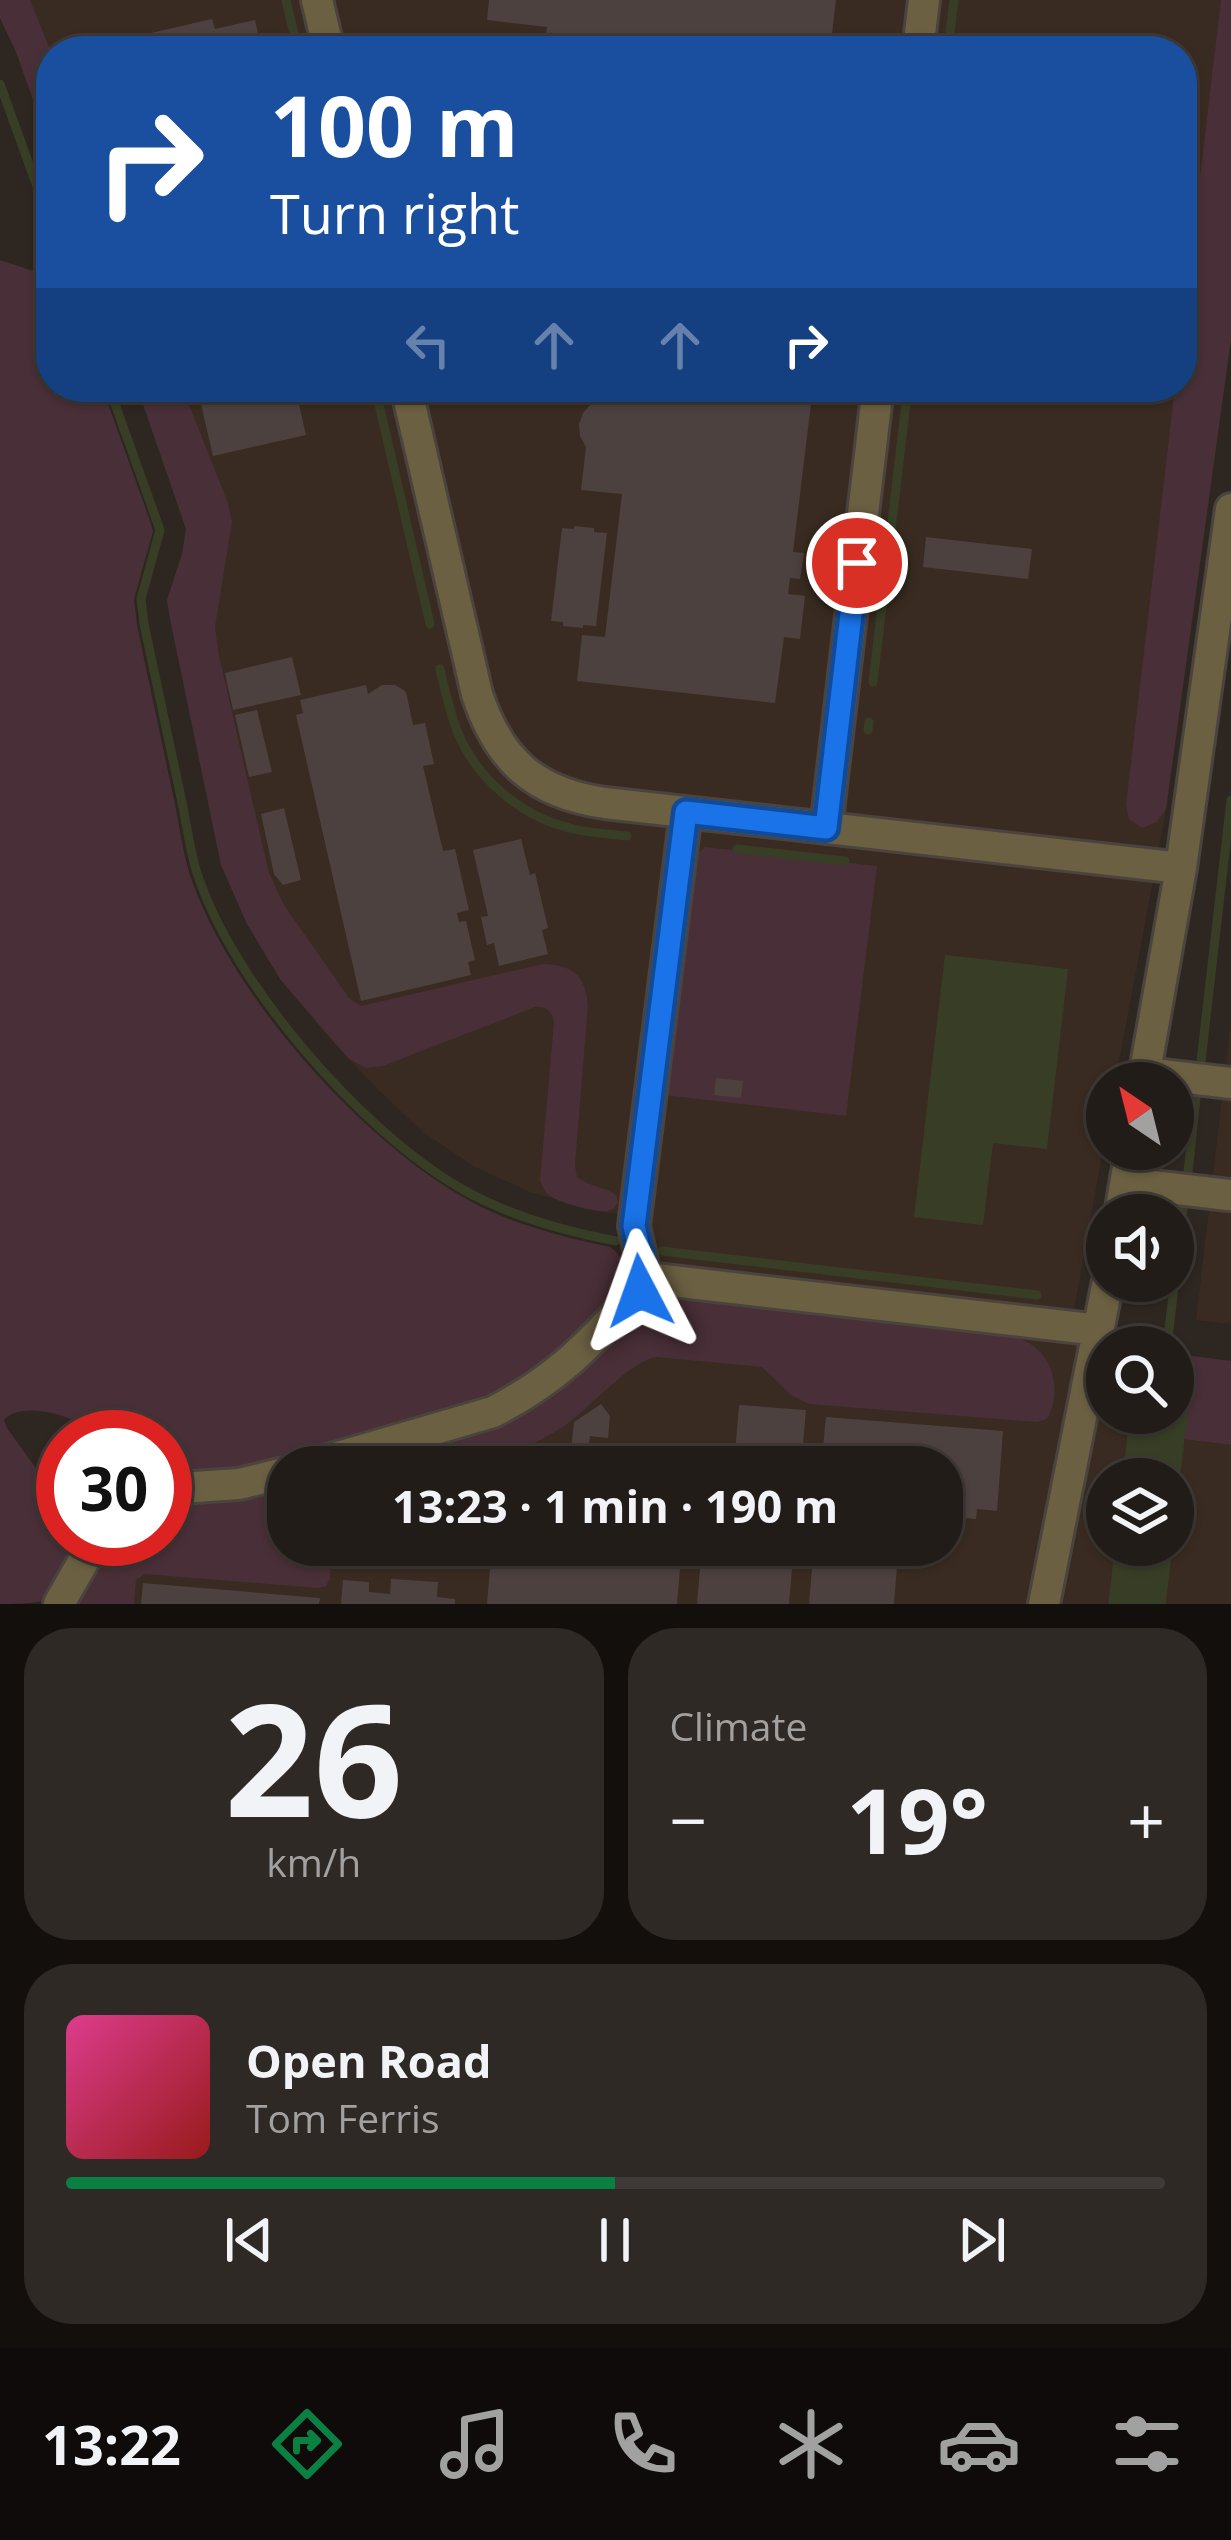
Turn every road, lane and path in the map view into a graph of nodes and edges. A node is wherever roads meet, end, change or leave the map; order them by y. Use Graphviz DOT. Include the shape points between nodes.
graph roads {
  1 [pos="317,0"];
  2 [pos="924,0"];
  3 [pos="325,36"];
  4 [pos="920,36"];
  5 [pos="409,402"];
  6 [pos="876,402"];
  7 [pos="1231,509"];
  8 [pos="686,812"];
  9 [pos="826,828"];
  10 [pos="1181,868"];
  11 [pos="1147,1062"];
  12 [pos="1194,1081"];
  13 [pos="1231,1083"];
  14 [pos="1128,1170"];
  15 [pos="1126,1183"];
  16 [pos="1124,1194"];
  17 [pos="1229,1195"];
  18 [pos="646,1278"];
  19 [pos="1086,1329"];
  20 [pos="1086,1395"];
  21 [pos="376,1446"];
  22 [pos="267,1477"];
  23 [pos="192,1487"];
  24 [pos="81,1566"];
  25 [pos="59,1604"];
  26 [pos="1044,1604"];
  1 -- 3 [label="street"];
  2 -- 4 [label="street"];
  5 -- 8 [label="street" via="477,694 502,749 547,788 575,799"];
  6 -- 9 [label="street"];
  7 -- 10 [label="street"];
  8 -- 9 [label="street"];
  8 -- 18 [label="street" via="634,1226"];
  9 -- 10 [label="street"];
  10 -- 11 [label="street"];
  12 -- 13 [label="street"];
  14 -- 15 [label="street"];
  15 -- 16 [label="street"];
  15 -- 17 [label="street"];
  18 -- 19 [label="street"];
  18 -- 21 [label="street" via="574,1359 522,1397"];
  20 -- 26 [label="street"];
  22 -- 23 [label="street"];
  24 -- 25 [label="street"];
}
